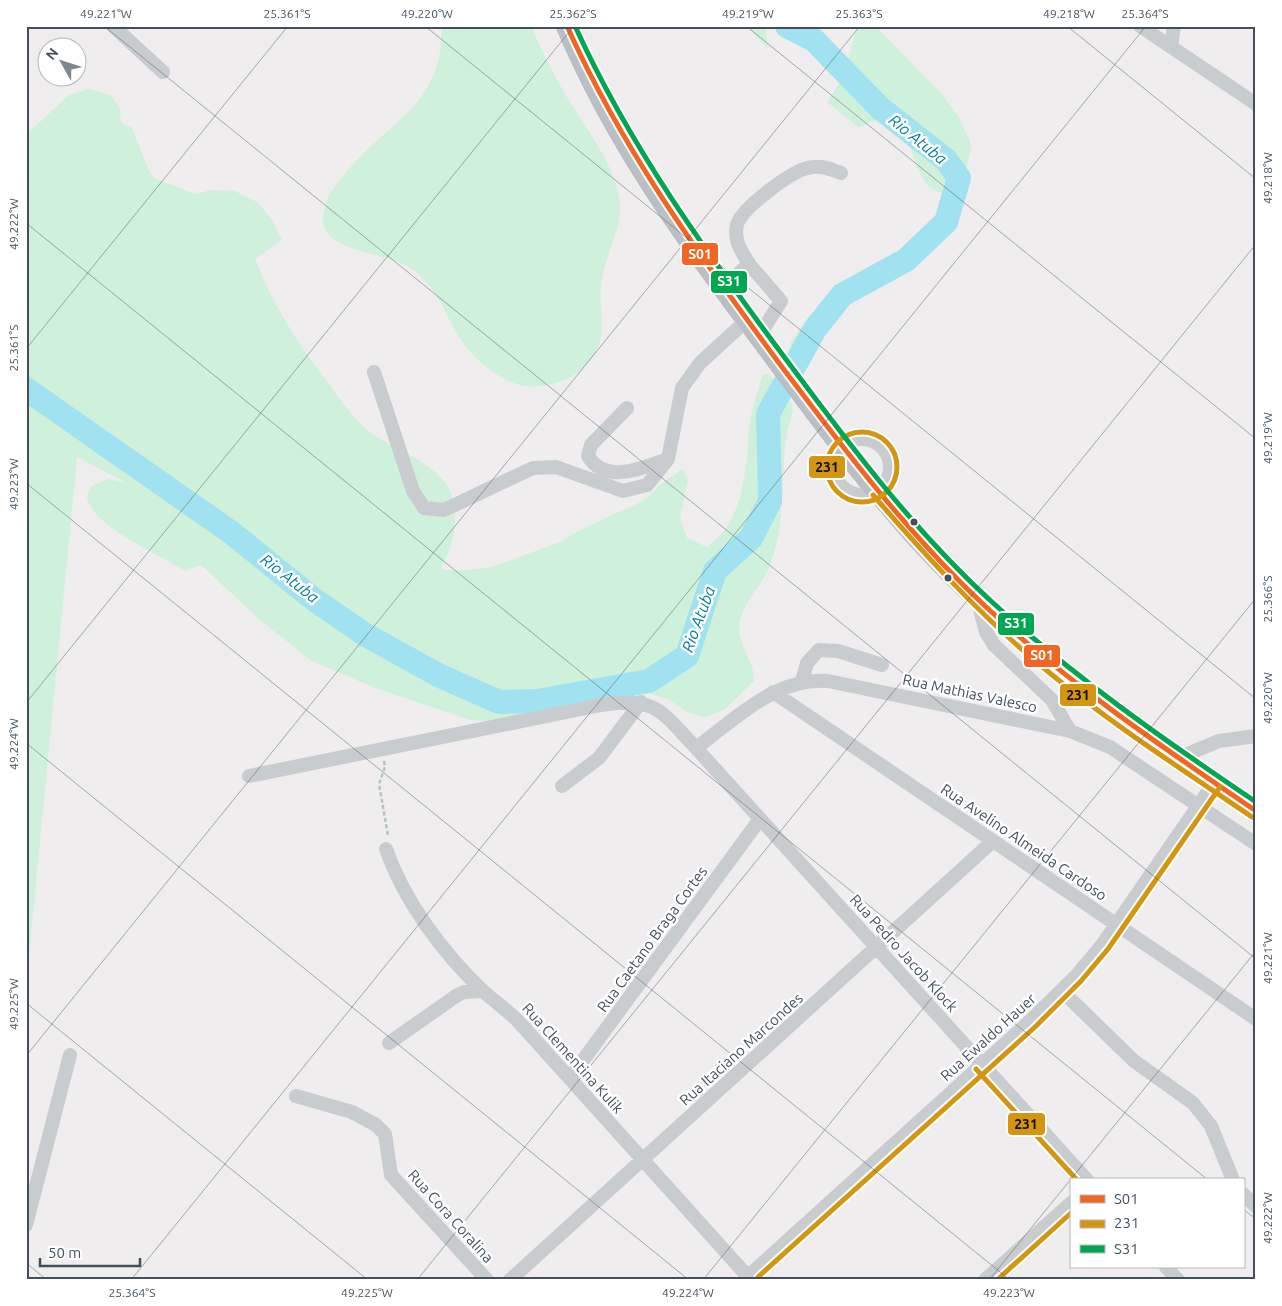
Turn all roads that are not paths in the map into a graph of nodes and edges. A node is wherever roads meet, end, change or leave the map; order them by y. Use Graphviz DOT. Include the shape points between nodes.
graph roads {
  1 [pos="113,26"];
  2 [pos="567,26"];
  3 [pos="1140,26"];
  4 [pos="1174,26"];
  5 [pos="1171,47"];
  6 [pos="163,72"];
  7 [pos="1256,104"];
  8 [pos="841,173"];
  9 [pos="749,264"];
  10 [pos="722,288"];
  11 [pos="753,328"];
  12 [pos="374,372"];
  13 [pos="627,408"];
  14 [pos="843,445"];
  15 [pos="668,459"];
  16 [pos="878,490"];
  17 [pos="977,598"];
  18 [pos="882,665"];
  19 [pos="802,681"];
  20 [pos="773,692"];
  21 [pos="641,702"];
  22 [pos="1070,731"];
  23 [pos="1256,736"];
  24 [pos="696,748"];
  25 [pos="1178,758"];
  26 [pos="249,776"];
  27 [pos="1214,783"];
  28 [pos="562,786"];
  29 [pos="1198,805"];
  30 [pos="1256,811"];
  31 [pos="760,819"];
  32 [pos="993,841"];
  33 [pos="1256,844"];
  34 [pos="386,849"];
  35 [pos="1116,924"];
  36 [pos="877,948"];
  37 [pos="483,991"];
  38 [pos="1062,991"];
  39 [pos="1256,1018"];
  40 [pos="388,1043"];
  41 [pos="70,1055"];
  42 [pos="982,1064"];
  43 [pos="570,1078"];
  44 [pos="296,1096"];
  45 [pos="643,1160"];
  46 [pos="1085,1178"];
  47 [pos="1232,1178"];
  48 [pos="1244,1195"];
  49 [pos="1070,1204"];
  50 [pos="1256,1206"];
  51 [pos="26,1225"];
  52 [pos="1167,1268"];
  53 [pos="748,1279"];
  54 [pos="487,1280"];
  55 [pos="510,1280"];
  56 [pos="985,1280"];
  57 [pos="1178,1280"];
  1 -- 6 [label="street"];
  2 -- 10 [label="highway" via="628,148"];
  3 -- 5 [label="street"];
  4 -- 5 [label="street"];
  5 -- 7 [label="street"];
  8 -- 9 [label="street" via="824,166 805,168 787,177 745,213 737,224 736,240"];
  9 -- 10 [label="street"];
  9 -- 11 [label="street" via="781,300"];
  10 -- 11 [label="highway"];
  11 -- 14 [label="highway"];
  11 -- 15 [label="street" via="700,363 682,388"];
  12 -- 15 [label="street" via="413,491 424,508 444,510 534,468 556,467 623,491 646,485"];
  13 -- 15 [label="street" via="591,445 588,456 593,464 609,472 634,471"];
  14 -- 16 [label="highway"];
  14 -- 16 [label="street" via="858,439 872,441 884,449 890,462 889,477"];
  16 -- 17 [label="highway" via="921,541"];
  17 -- 22 [label="street" via="986,632 994,645 1052,700"];
  17 -- 25 [label="highway" via="1073,682"];
  18 -- 19 [label="street" via="819,650 807,663"];
  19 -- 20 [label="street, Rua Mathias Valesco"];
  19 -- 22 [label="street, Rua Mathias Valesco" via="828,680"];
  20 -- 24 [label="street, Rua Mathias Valesco"];
  20 -- 32 [label="street, Rua Avelino Almeida Cardoso"];
  21 -- 24 [label="street, Rua Pedro Jacob Klock" via="660,711"];
  21 -- 26 [label="street" via="601,705"];
  21 -- 28 [label="street" via="599,758"];
  22 -- 29 [label="street, Rua Mathias Valesco" via="1110,747"];
  23 -- 25 [label="street" via="1219,741"];
  24 -- 31 [label="street, Rua Pedro Jacob Klock"];
  25 -- 27 [label="highway"];
  27 -- 29 [label="street, Rua Ewaldo Hauer"];
  27 -- 30 [label="highway"];
  29 -- 33 [label="street, Rua Mathias Valesco"];
  29 -- 35 [label="street, Rua Ewaldo Hauer"];
  31 -- 36 [label="street, Rua Pedro Jacob Klock"];
  31 -- 43 [label="street, Rua Caetano Braga Cortes"];
  32 -- 35 [label="street, Rua Avelino Almeida Cardoso"];
  32 -- 36 [label="street, Rua Itaciano Marcondes"];
  34 -- 37 [label="street, Rua Clementina Kulik" via="398,880 421,915"];
  35 -- 38 [label="street, Rua Ewaldo Hauer"];
  35 -- 39 [label="street, Rua Avelino Almeida Cardoso"];
  36 -- 42 [label="street, Rua Pedro Jacob Klock"];
  36 -- 45 [label="street, Rua Itaciano Marcondes"];
  37 -- 40 [label="street" via="456,996"];
  37 -- 43 [label="street, Rua Clementina Kulik" via="518,1021"];
  38 -- 42 [label="street, Rua Ewaldo Hauer"];
  38 -- 47 [label="street" via="1134,1061 1193,1103 1211,1126"];
  41 -- 51 [label="street"];
  42 -- 46 [label="street, Rua Pedro Jacob Klock"];
  42 -- 53 [label="street, Rua Ewaldo Hauer"];
  43 -- 45 [label="street, Rua Clementina Kulik"];
  44 -- 54 [label="street, Rua Cora Coralina" via="352,1112 376,1124 385,1134 391,1175"];
  45 -- 53 [label="street, Rua Clementina Kulik"];
  45 -- 55 [label="street, Rua Itaciano Marcondes"];
  48 -- 50 [label="street"];
  49 -- 56 [label="street"];
  52 -- 57 [label="street"];
}
